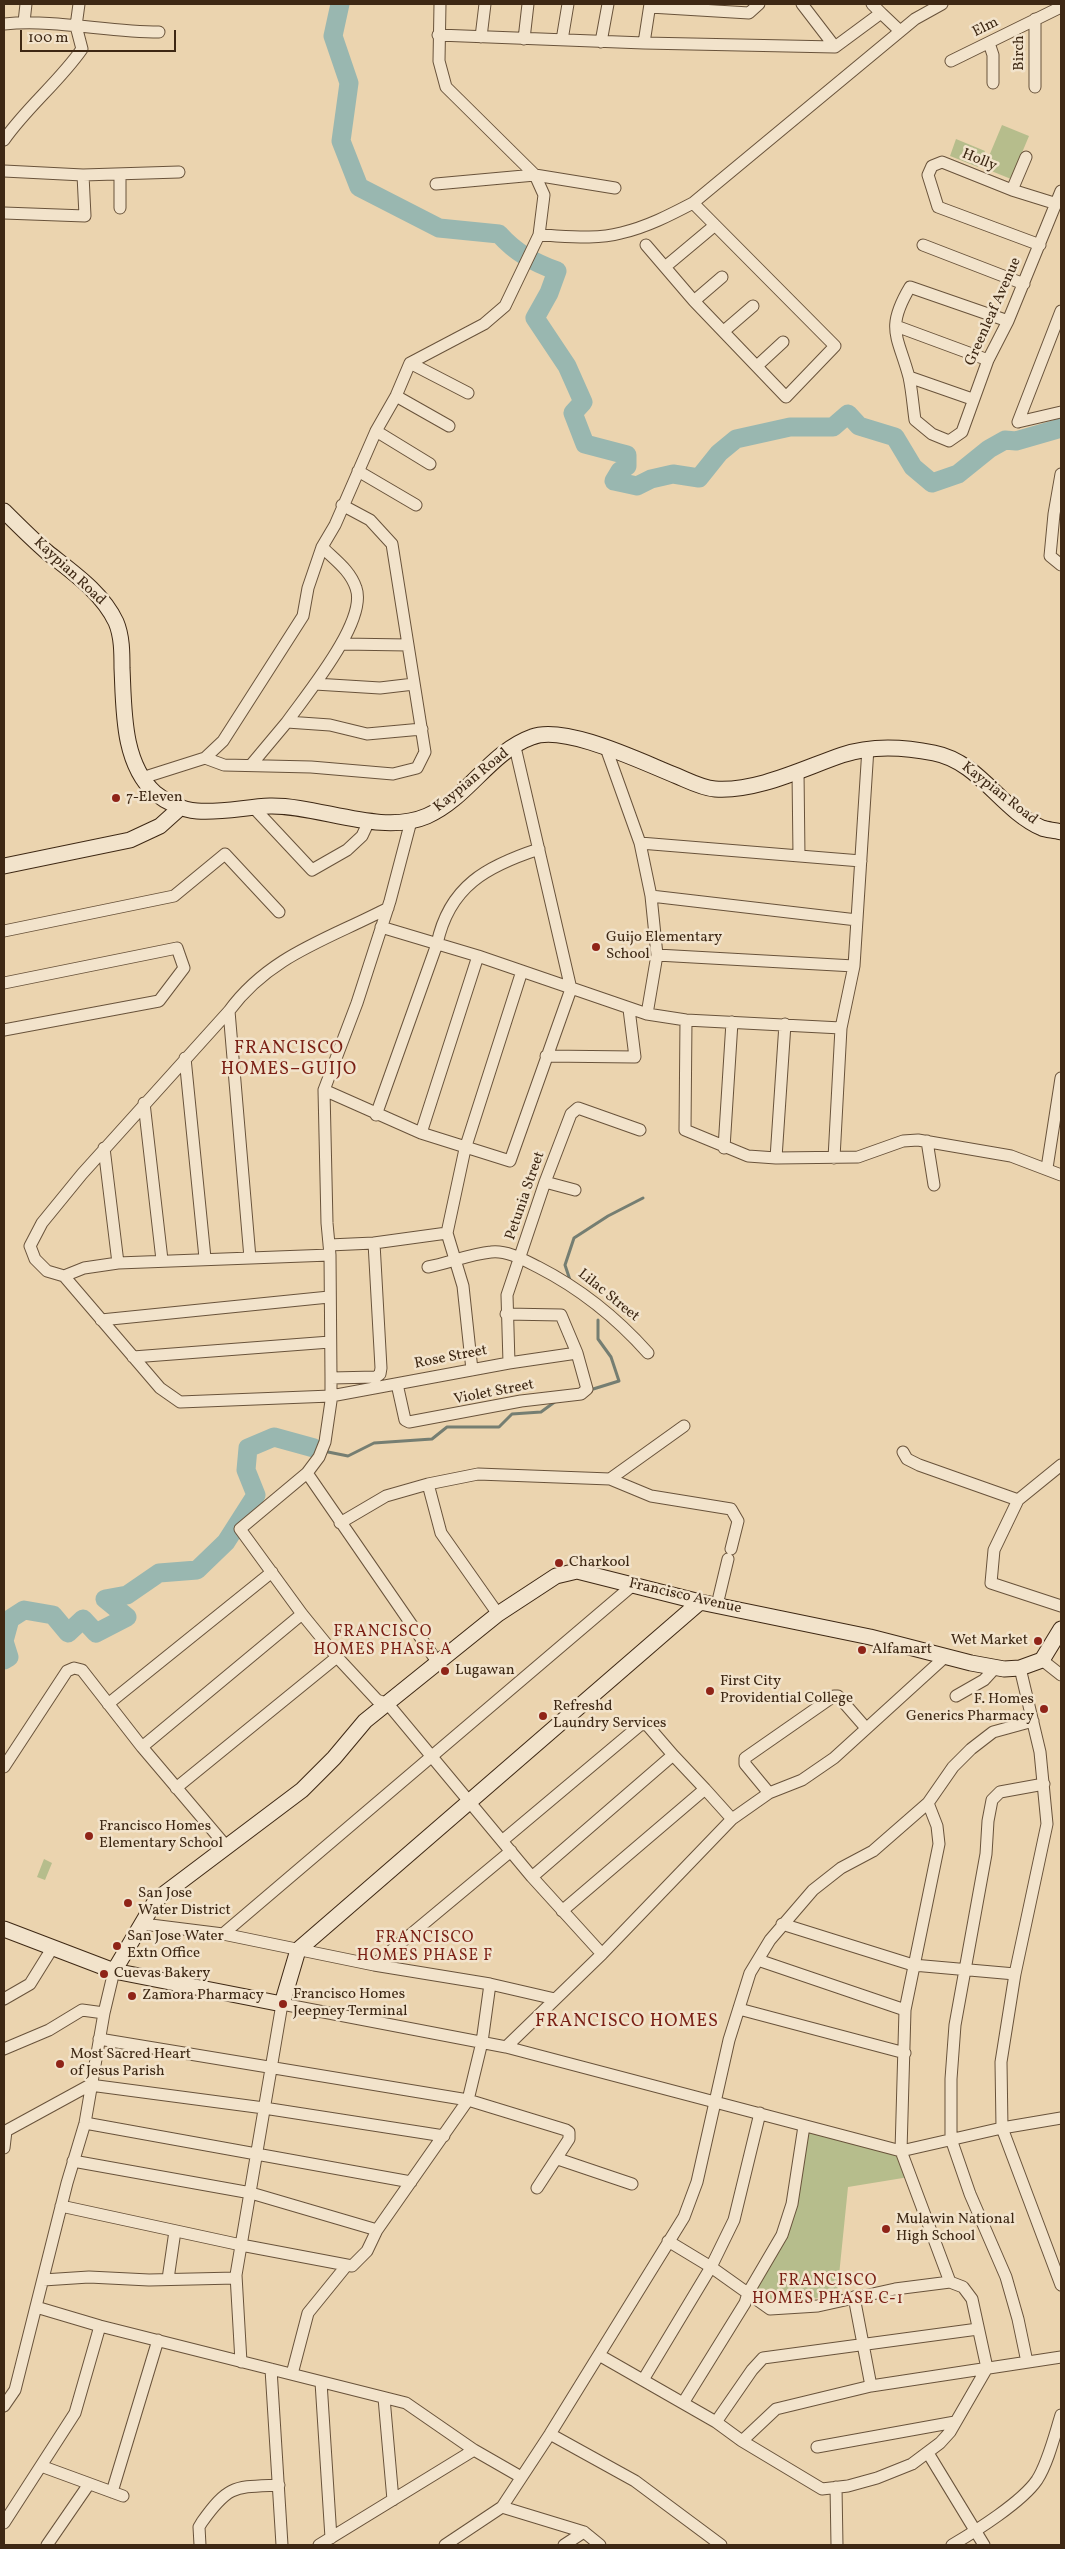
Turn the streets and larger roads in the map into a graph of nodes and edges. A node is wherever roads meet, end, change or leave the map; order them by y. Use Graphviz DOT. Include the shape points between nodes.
graph roads {
  1 [pos="26,4"];
  2 [pos="79,4"];
  3 [pos="440,4"];
  4 [pos="485,4"];
  5 [pos="528,4"];
  6 [pos="568,4"];
  7 [pos="608,4"];
  8 [pos="759,4"];
  9 [pos="802,4"];
  10 [pos="872,4"];
  11 [pos="942,4"];
  12 [pos="650,5"];
  13 [pos="697,7"];
  14 [pos="1061,7"];
  15 [pos="881,13"];
  16 [pos="1035,19"];
  17 [pos="24,22"];
  18 [pos="4,24"];
  19 [pos="76,26"];
  20 [pos="900,31"];
  21 [pos="159,32"];
  22 [pos="438,35"];
  23 [pos="481,37"];
  24 [pos="524,38"];
  25 [pos="562,40"];
  26 [pos="601,42"];
  27 [pos="644,43"];
  28 [pos="989,43"];
  29 [pos="835,47"];
  30 [pos="951,62"];
  31 [pos="993,83"];
  32 [pos="1035,87"];
  33 [pos="4,140"];
  34 [pos="1026,157"];
  35 [pos="4,172"];
  36 [pos="179,172"];
  37 [pos="83,175"];
  38 [pos="120,175"];
  39 [pos="535,175"];
  40 [pos="436,184"];
  41 [pos="615,188"];
  42 [pos="1012,190"];
  43 [pos="1061,191"];
  44 [pos="693,203"];
  45 [pos="1057,204"];
  46 [pos="120,208"];
  47 [pos="4,213"];
  48 [pos="714,226"];
  49 [pos="539,235"];
  50 [pos="646,245"];
  51 [pos="923,245"];
  52 [pos="1040,245"];
  53 [pos="665,267"];
  54 [pos="722,277"];
  55 [pos="1024,284"];
  56 [pos="694,301"];
  57 [pos="753,306"];
  58 [pos="1061,311"];
  59 [pos="1008,321"];
  60 [pos="896,326"];
  61 [pos="724,331"];
  62 [pos="783,342"];
  63 [pos="988,360"];
  64 [pos="410,363"];
  65 [pos="757,366"];
  66 [pos="909,377"];
  67 [pos="468,393"];
  68 [pos="396,396"];
  69 [pos="972,399"];
  70 [pos="1061,412"];
  71 [pos="450,426"];
  72 [pos="376,431"];
  73 [pos="430,464"];
  74 [pos="358,471"];
  75 [pos="1061,478"];
  76 [pos="342,505"];
  77 [pos="416,505"];
  78 [pos="4,511"];
  79 [pos="1057,516"];
  80 [pos="322,547"];
  81 [pos="1061,565"];
  82 [pos="342,644"];
  83 [pos="408,645"];
  84 [pos="315,684"];
  85 [pos="414,684"];
  86 [pos="287,722"];
  87 [pos="422,729"];
  88 [pos="515,747"];
  89 [pos="606,748"];
  90 [pos="868,748"];
  91 [pos="205,758"];
  92 [pos="251,765"];
  93 [pos="798,772"];
  94 [pos="142,778"];
  95 [pos="180,808"];
  96 [pos="254,808"];
  97 [pos="369,821"];
  98 [pos="411,821"];
  99 [pos="1061,832"];
  100 [pos="640,843"];
  101 [pos="539,849"];
  102 [pos="799,856"];
  103 [pos="862,861"];
  104 [pos="4,866"];
  105 [pos="651,896"];
  106 [pos="388,908"];
  107 [pos="279,912"];
  108 [pos="857,920"];
  109 [pos="381,927"];
  110 [pos="4,931"];
  111 [pos="437,944"];
  112 [pos="657,955"];
  113 [pos="478,956"];
  114 [pos="854,966"];
  115 [pos="522,971"];
  116 [pos="4,983"];
  117 [pos="571,989"];
  118 [pos="629,1009"];
  119 [pos="229,1010"];
  120 [pos="647,1014"];
  121 [pos="686,1020"];
  122 [pos="732,1022"];
  123 [pos="785,1024"];
  124 [pos="841,1028"];
  125 [pos="4,1030"];
  126 [pos="546,1056"];
  127 [pos="185,1058"];
  128 [pos="1061,1078"];
  129 [pos="324,1090"];
  130 [pos="144,1102"];
  131 [pos="376,1115"];
  132 [pos="1058,1123"];
  133 [pos="640,1130"];
  134 [pos="421,1133"];
  135 [pos="927,1141"];
  136 [pos="104,1148"];
  137 [pos="724,1148"];
  138 [pos="465,1149"];
  139 [pos="776,1158"];
  140 [pos="834,1158"];
  141 [pos="1047,1168"];
  142 [pos="1061,1176"];
  143 [pos="545,1182"];
  144 [pos="934,1185"];
  145 [pos="575,1190"];
  146 [pos="447,1233"];
  147 [pos="374,1242"];
  148 [pos="330,1250"];
  149 [pos="205,1258"];
  150 [pos="250,1258"];
  151 [pos="521,1258"];
  152 [pos="162,1260"];
  153 [pos="456,1261"];
  154 [pos="118,1263"];
  155 [pos="428,1267"];
  156 [pos="64,1276"];
  157 [pos="329,1297"];
  158 [pos="506,1314"];
  159 [pos="101,1320"];
  160 [pos="330,1342"];
  161 [pos="577,1352"];
  162 [pos="648,1353"];
  163 [pos="133,1357"];
  164 [pos="509,1363"];
  165 [pos="472,1370"];
  166 [pos="331,1378"];
  167 [pos="397,1384"];
  168 [pos="331,1396"];
  169 [pos="684,1426"];
  170 [pos="902,1452"];
  171 [pos="1061,1465"];
  172 [pos="307,1473"];
  173 [pos="610,1479"];
  174 [pos="428,1484"];
  175 [pos="1018,1500"];
  176 [pos="340,1523"];
  177 [pos="272,1572"];
  178 [pos="633,1585"];
  179 [pos="700,1602"];
  180 [pos="717,1605"];
  181 [pos="1061,1606"];
  182 [pos="302,1614"];
  183 [pos="498,1614"];
  184 [pos="1061,1629"];
  185 [pos="337,1657"];
  186 [pos="945,1657"];
  187 [pos="1042,1660"];
  188 [pos="438,1663"];
  189 [pos="994,1668"];
  190 [pos="1020,1668"];
  191 [pos="1061,1675"];
  192 [pos="956,1696"];
  193 [pos="108,1704"];
  194 [pos="388,1704"];
  195 [pos="1033,1721"];
  196 [pos="866,1728"];
  197 [pos="142,1747"];
  198 [pos="673,1755"];
  199 [pos="432,1757"];
  200 [pos="4,1767"];
  201 [pos="1044,1784"];
  202 [pos="176,1788"];
  203 [pos="705,1789"];
  204 [pos="769,1793"];
  205 [pos="470,1801"];
  206 [pos="928,1803"];
  207 [pos="732,1819"];
  208 [pos="502,1840"];
  209 [pos="226,1846"];
  210 [pos="511,1851"];
  211 [pos="532,1877"];
  212 [pos="562,1911"];
  213 [pos="143,1924"];
  214 [pos="782,1924"];
  215 [pos="4,1929"];
  216 [pos="223,1934"];
  217 [pos="53,1947"];
  218 [pos="298,1950"];
  219 [pos="602,1954"];
  220 [pos="758,1960"];
  221 [pos="374,1965"];
  222 [pos="913,1965"];
  223 [pos="966,1968"];
  224 [pos="114,1971"];
  225 [pos="1015,1974"];
  226 [pos="490,1984"];
  227 [pos="4,1999"];
  228 [pos="555,1999"];
  229 [pos="282,2004"];
  230 [pos="739,2009"];
  231 [pos="905,2010"];
  232 [pos="104,2013"];
  233 [pos="99,2039"];
  234 [pos="482,2042"];
  235 [pos="506,2046"];
  236 [pos="4,2049"];
  237 [pos="905,2053"];
  238 [pos="271,2066"];
  239 [pos="90,2084"];
  240 [pos="468,2100"];
  241 [pos="714,2102"];
  242 [pos="264,2108"];
  243 [pos="760,2113"];
  244 [pos="1061,2118"];
  245 [pos="85,2123"];
  246 [pos="804,2126"];
  247 [pos="1002,2128"];
  248 [pos="5,2132"];
  249 [pos="444,2136"];
  250 [pos="951,2140"];
  251 [pos="4,2148"];
  252 [pos="901,2151"];
  253 [pos="256,2154"];
  254 [pos="558,2159"];
  255 [pos="74,2161"];
  256 [pos="411,2182"];
  257 [pos="632,2184"];
  258 [pos="537,2188"];
  259 [pos="251,2193"];
  260 [pos="61,2206"];
  261 [pos="376,2230"];
  262 [pos="175,2231"];
  263 [pos="668,2241"];
  264 [pos="241,2245"];
  265 [pos="347,2265"];
  266 [pos="711,2267"];
  267 [pos="236,2278"];
  268 [pos="168,2279"];
  269 [pos="43,2280"];
  270 [pos="950,2282"];
  271 [pos="1061,2285"];
  272 [pos="748,2293"];
  273 [pos="854,2297"];
  274 [pos="36,2307"];
  275 [pos="100,2326"];
  276 [pos="978,2328"];
  277 [pos="158,2340"];
  278 [pos="863,2344"];
  279 [pos="599,2355"];
  280 [pos="1061,2358"];
  281 [pos="241,2362"];
  282 [pos="1027,2362"];
  283 [pos="987,2368"];
  284 [pos="271,2369"];
  285 [pos="292,2374"];
  286 [pos="643,2380"];
  287 [pos="321,2382"];
  288 [pos="4,2386"];
  289 [pos="871,2386"];
  290 [pos="15,2390"];
  291 [pos="384,2398"];
  292 [pos="683,2404"];
  293 [pos="4,2406"];
  294 [pos="1061,2415"];
  295 [pos="716,2422"];
  296 [pos="955,2422"];
  297 [pos="550,2434"];
  298 [pos="742,2441"];
  299 [pos="817,2447"];
  300 [pos="474,2450"];
  301 [pos="928,2453"];
  302 [pos="40,2466"];
  303 [pos="521,2477"];
  304 [pos="89,2484"];
  305 [pos="278,2485"];
  306 [pos="836,2487"];
  307 [pos="393,2500"];
  308 [pos="502,2507"];
  309 [pos="4,2523"];
  310 [pos="976,2530"];
  311 [pos="584,2532"];
  312 [pos="331,2538"];
  313 [pos="47,2545"];
  314 [pos="200,2545"];
  315 [pos="282,2545"];
  316 [pos="319,2545"];
  317 [pos="445,2545"];
  318 [pos="564,2545"];
  319 [pos="600,2545"];
  320 [pos="721,2545"];
  321 [pos="837,2545"];
  322 [pos="952,2545"];
  323 [pos="984,2545"];
  1 -- 17 [label="street"];
  2 -- 19 [label="street"];
  3 -- 22 [label="street"];
  4 -- 23 [label="street"];
  5 -- 24 [label="street"];
  6 -- 25 [label="street"];
  7 -- 26 [label="street"];
  8 -- 13 [label="street" via="748,13"];
  9 -- 29 [label="street"];
  10 -- 15 [label="street"];
  11 -- 20 [label="street"];
  12 -- 13 [label="street"];
  12 -- 27 [label="street"];
  14 -- 16 [label="street, Elm"];
  15 -- 20 [label="street"];
  15 -- 29 [label="street"];
  16 -- 28 [label="street, Elm"];
  16 -- 32 [label="street, Birch"];
  17 -- 18 [label="street"];
  17 -- 19 [label="street"];
  19 -- 21 [label="street" via="124,32"];
  19 -- 33 [label="street" via="82,49"];
  20 -- 44 [label="street"];
  22 -- 23 [label="street"];
  22 -- 39 [label="street" via="439,60 446,87"];
  23 -- 24 [label="street"];
  24 -- 25 [label="street"];
  25 -- 26 [label="street"];
  26 -- 27 [label="street"];
  27 -- 29 [label="street"];
  28 -- 30 [label="street, Elm"];
  28 -- 31 [label="street" via="993,55"];
  34 -- 42 [label="street"];
  35 -- 37 [label="street"];
  36 -- 38 [label="street"];
  37 -- 38 [label="street"];
  37 -- 47 [label="street" via="85,216"];
  38 -- 46 [label="street"];
  39 -- 40 [label="street"];
  39 -- 41 [label="street"];
  39 -- 49 [label="street" via="544,194"];
  42 -- 45 [label="street, Holly"];
  42 -- 52 [label="street, Holly" via="942,162 932,166 928,175 938,207"];
  43 -- 45 [label="street, Greenleaf Avenue"];
  44 -- 48 [label="street"];
  44 -- 49 [label="street" via="655,222 620,234 592,237"];
  45 -- 52 [label="street, Greenleaf Avenue"];
  48 -- 53 [label="street"];
  48 -- 65 [label="street" via="835,346 786,397"];
  49 -- 64 [label="street" via="505,306 484,324"];
  50 -- 53 [label="street"];
  51 -- 55 [label="street"];
  52 -- 55 [label="street, Greenleaf Avenue"];
  53 -- 56 [label="street"];
  54 -- 56 [label="street"];
  55 -- 59 [label="street, Greenleaf Avenue"];
  56 -- 61 [label="street"];
  57 -- 61 [label="street"];
  58 -- 70 [label="street" via="1018,422"];
  59 -- 60 [label="street" via="910,287 900,304"];
  59 -- 63 [label="street, Greenleaf Avenue"];
  60 -- 63 [label="street"];
  60 -- 66 [label="street" via="896,339"];
  61 -- 65 [label="street"];
  62 -- 65 [label="street"];
  63 -- 69 [label="street, Greenleaf Avenue"];
  64 -- 67 [label="street"];
  64 -- 68 [label="street"];
  66 -- 69 [label="street"];
  66 -- 69 [label="street, Greenleaf Avenue" via="915,420 932,434 949,442 962,432"];
  68 -- 71 [label="street"];
  68 -- 72 [label="street"];
  72 -- 73 [label="street"];
  72 -- 74 [label="street"];
  74 -- 76 [label="street"];
  74 -- 77 [label="street"];
  75 -- 79 [label="street"];
  76 -- 80 [label="street"];
  76 -- 83 [label="street" via="370,520 392,544"];
  78 -- 94 [label="street, Kaypian Road" via="97,595 118,625 128,744"];
  79 -- 81 [label="street" via="1050,556"];
  80 -- 82 [label="street" via="349,571 357,590 357,609"];
  80 -- 91 [label="street" via="308,588 303,616 223,741"];
  82 -- 83 [label="street"];
  82 -- 84 [label="street"];
  83 -- 85 [label="street"];
  84 -- 85 [label="street" via="380,688"];
  84 -- 86 [label="street"];
  85 -- 87 [label="street"];
  86 -- 87 [label="street" via="330,725 367,734"];
  86 -- 92 [label="street"];
  87 -- 92 [label="street" via="425,752 417,768 393,774"];
  88 -- 89 [label="street, Kaypian Road" via="533,736 550,734"];
  88 -- 98 [label="street, Kaypian Road" via="450,802 426,817"];
  88 -- 101 [label="street"];
  89 -- 93 [label="street, Kaypian Road" via="715,789 744,786"];
  89 -- 100 [label="street"];
  90 -- 93 [label="street, Kaypian Road"];
  90 -- 99 [label="street, Kaypian Road" via="936,753 960,762 1015,810 1042,828"];
  90 -- 103 [label="street"];
  91 -- 92 [label="street" via="224,764"];
  91 -- 94 [label="street"];
  93 -- 102 [label="street"];
  94 -- 95 [label="street, Kaypian Road" via="154,792"];
  95 -- 96 [label="street, Kaypian Road" via="196,812"];
  95 -- 104 [label="street" via="160,826 130,840"];
  96 -- 97 [label="street, Kaypian Road" via="272,806 317,811"];
  96 -- 97 [label="street" via="312,870 347,850 362,836"];
  97 -- 98 [label="street, Kaypian Road"];
  98 -- 106 [label="street"];
  100 -- 102 [label="street"];
  100 -- 105 [label="street"];
  101 -- 111 [label="street" via="506,860 467,885 450,907"];
  101 -- 117 [label="street"];
  102 -- 103 [label="street"];
  103 -- 108 [label="street"];
  105 -- 108 [label="street"];
  105 -- 112 [label="street"];
  106 -- 109 [label="street"];
  106 -- 119 [label="street" via="301,949 264,973 244,990"];
  107 -- 110 [label="street" via="225,854 174,896"];
  108 -- 114 [label="street"];
  109 -- 111 [label="street"];
  109 -- 129 [label="street"];
  111 -- 113 [label="street"];
  111 -- 131 [label="street"];
  112 -- 114 [label="street"];
  112 -- 120 [label="street"];
  113 -- 115 [label="street"];
  113 -- 134 [label="street"];
  114 -- 124 [label="street"];
  115 -- 117 [label="street"];
  115 -- 138 [label="street"];
  116 -- 125 [label="street" via="177,948 184,968 159,1001"];
  117 -- 118 [label="street"];
  117 -- 126 [label="street"];
  118 -- 120 [label="street"];
  118 -- 126 [label="street" via="635,1057"];
  119 -- 127 [label="street"];
  119 -- 150 [label="street"];
  120 -- 121 [label="street"];
  121 -- 122 [label="street"];
  121 -- 137 [label="street" via="685,1130"];
  122 -- 123 [label="street"];
  122 -- 137 [label="street"];
  123 -- 124 [label="street"];
  123 -- 139 [label="street"];
  124 -- 140 [label="street"];
  126 -- 138 [label="street" via="510,1161"];
  127 -- 130 [label="street"];
  127 -- 149 [label="street"];
  128 -- 132 [label="street"];
  129 -- 131 [label="street"];
  129 -- 148 [label="street"];
  130 -- 136 [label="street"];
  130 -- 152 [label="street"];
  131 -- 134 [label="street"];
  132 -- 141 [label="street"];
  133 -- 143 [label="street, Petunia Street" via="575,1109"];
  134 -- 138 [label="street"];
  135 -- 140 [label="street" via="903,1141 858,1157"];
  135 -- 141 [label="street" via="1011,1156"];
  135 -- 144 [label="street"];
  136 -- 154 [label="street"];
  136 -- 156 [label="street" via="42,1223 30,1246 35,1259 47,1271"];
  137 -- 139 [label="street" via="748,1156"];
  138 -- 146 [label="street"];
  139 -- 140 [label="street"];
  141 -- 142 [label="street"];
  143 -- 145 [label="street"];
  143 -- 151 [label="street, Petunia Street"];
  146 -- 147 [label="street"];
  146 -- 153 [label="street"];
  147 -- 148 [label="street"];
  147 -- 166 [label="street" via="380,1374"];
  148 -- 150 [label="street"];
  148 -- 157 [label="street"];
  149 -- 150 [label="street"];
  149 -- 152 [label="street"];
  151 -- 153 [label="street, Lilac Street" via="492,1252"];
  151 -- 158 [label="street, Petunia Street" via="507,1295"];
  151 -- 162 [label="street, Lilac Street" via="560,1277 591,1299 629,1331"];
  152 -- 154 [label="street"];
  153 -- 155 [label="street, Lilac Street"];
  153 -- 165 [label="street" via="467,1317"];
  154 -- 156 [label="street" via="84,1268"];
  156 -- 159 [label="street, Rose Street"];
  157 -- 159 [label="street"];
  157 -- 160 [label="street"];
  158 -- 161 [label="street" via="561,1315"];
  158 -- 164 [label="street, Petunia Street"];
  159 -- 163 [label="street, Rose Street"];
  160 -- 163 [label="street"];
  160 -- 166 [label="street"];
  161 -- 164 [label="street, Rose Street"];
  161 -- 167 [label="street, Violet Street" via="588,1387 581,1394 521,1401 409,1422 405,1420"];
  163 -- 168 [label="street, Rose Street" via="160,1388 180,1402"];
  164 -- 165 [label="street, Rose Street"];
  165 -- 167 [label="street, Rose Street"];
  166 -- 168 [label="street"];
  167 -- 168 [label="street, Rose Street"];
  168 -- 172 [label="street" via="326,1442"];
  169 -- 173 [label="street"];
  170 -- 175 [label="street" via="907,1459 920,1465"];
  171 -- 175 [label="street"];
  172 -- 176 [label="street"];
  172 -- 177 [label="street" via="240,1528"];
  173 -- 174 [label="street" via="478,1474"];
  173 -- 180 [label="street" via="651,1496 731,1509 738,1521"];
  174 -- 176 [label="street" via="386,1496"];
  174 -- 183 [label="street" via="441,1533"];
  175 -- 181 [label="street" via="994,1550 990,1583"];
  176 -- 188 [label="street"];
  177 -- 182 [label="street"];
  177 -- 193 [label="street"];
  178 -- 179 [label="street, Francisco Avenue"];
  178 -- 183 [label="street, Francisco Avenue" via="577,1571 556,1576"];
  178 -- 199 [label="street"];
  179 -- 180 [label="street, Francisco Avenue"];
  179 -- 205 [label="street"];
  180 -- 186 [label="street, Francisco Avenue" via="870,1637"];
  182 -- 185 [label="street"];
  182 -- 197 [label="street"];
  183 -- 188 [label="street, Francisco Avenue"];
  184 -- 187 [label="street"];
  185 -- 194 [label="street" via="377,1700"];
  185 -- 202 [label="street"];
  186 -- 189 [label="street, Francisco Avenue"];
  186 -- 196 [label="street"];
  187 -- 190 [label="street, Francisco Avenue"];
  187 -- 191 [label="street"];
  188 -- 194 [label="street, Francisco Avenue"];
  189 -- 190 [label="street, Francisco Avenue"];
  189 -- 192 [label="street" via="984,1680"];
  190 -- 195 [label="street"];
  193 -- 197 [label="street"];
  193 -- 200 [label="street" via="82,1670 74,1668 67,1671"];
  194 -- 199 [label="street"];
  194 -- 209 [label="street, Francisco Avenue" via="365,1721 302,1790"];
  195 -- 201 [label="street"];
  195 -- 206 [label="street" via="993,1732 971,1749 953,1767"];
  196 -- 204 [label="street" via="834,1758 802,1780"];
  196 -- 204 [label="street" via="838,1696 834,1696 745,1758 745,1764"];
  197 -- 202 [label="street"];
  198 -- 203 [label="street"];
  198 -- 208 [label="street" via="648,1726 639,1726"];
  198 -- 211 [label="street"];
  199 -- 205 [label="street"];
  199 -- 216 [label="street"];
  201 -- 223 [label="street" via="1000,1792 992,1800"];
  201 -- 225 [label="street" via="1048,1824"];
  202 -- 209 [label="street"];
  203 -- 207 [label="street"];
  203 -- 212 [label="street"];
  204 -- 207 [label="street"];
  205 -- 208 [label="street"];
  205 -- 218 [label="street"];
  206 -- 214 [label="street" via="873,1851 841,1868 812,1890"];
  206 -- 222 [label="street" via="937,1826 939,1844"];
  207 -- 219 [label="street"];
  208 -- 210 [label="street"];
  209 -- 213 [label="street, Francisco Avenue" via="156,1900"];
  210 -- 211 [label="street"];
  210 -- 221 [label="street"];
  211 -- 212 [label="street"];
  212 -- 219 [label="street"];
  213 -- 216 [label="street"];
  213 -- 224 [label="street, Francisco Avenue"];
  214 -- 220 [label="street"];
  214 -- 222 [label="street"];
  215 -- 217 [label="street"];
  216 -- 218 [label="street"];
  217 -- 224 [label="street"];
  217 -- 227 [label="street" via="30,1984"];
  218 -- 221 [label="street"];
  218 -- 229 [label="street"];
  219 -- 228 [label="street"];
  220 -- 230 [label="street" via="750,1973"];
  220 -- 231 [label="street"];
  221 -- 226 [label="street"];
  222 -- 223 [label="street"];
  222 -- 231 [label="street"];
  223 -- 225 [label="street"];
  223 -- 250 [label="street" via="955,2026"];
  224 -- 229 [label="street"];
  224 -- 232 [label="street"];
  225 -- 247 [label="street" via="1002,2062"];
  226 -- 228 [label="street"];
  226 -- 234 [label="street"];
  228 -- 235 [label="street"];
  229 -- 234 [label="street"];
  229 -- 238 [label="street"];
  230 -- 237 [label="street"];
  230 -- 241 [label="street"];
  231 -- 237 [label="street"];
  232 -- 233 [label="street"];
  232 -- 236 [label="street" via="82,2010 49,2030"];
  233 -- 238 [label="street"];
  233 -- 239 [label="street"];
  234 -- 235 [label="street"];
  234 -- 240 [label="street"];
  235 -- 241 [label="street"];
  237 -- 252 [label="street"];
  238 -- 240 [label="street"];
  238 -- 242 [label="street"];
  239 -- 242 [label="street"];
  239 -- 245 [label="street"];
  239 -- 248 [label="street"];
  240 -- 249 [label="street"];
  240 -- 254 [label="street" via="568,2132 569,2139"];
  241 -- 243 [label="street"];
  241 -- 263 [label="street" via="696,2182 684,2217"];
  242 -- 249 [label="street"];
  242 -- 253 [label="street"];
  243 -- 246 [label="street"];
  243 -- 266 [label="street" via="734,2220"];
  244 -- 247 [label="street"];
  245 -- 253 [label="street"];
  245 -- 255 [label="street"];
  246 -- 252 [label="street"];
  246 -- 272 [label="street" via="792,2204 782,2235"];
  247 -- 250 [label="street"];
  247 -- 271 [label="street"];
  248 -- 251 [label="street"];
  249 -- 256 [label="street"];
  250 -- 252 [label="street"];
  250 -- 282 [label="street" via="1006,2277"];
  252 -- 270 [label="street"];
  253 -- 256 [label="street"];
  253 -- 259 [label="street"];
  254 -- 257 [label="street"];
  254 -- 258 [label="street"];
  255 -- 259 [label="street"];
  255 -- 260 [label="street"];
  256 -- 261 [label="street"];
  259 -- 261 [label="street"];
  259 -- 264 [label="street"];
  260 -- 262 [label="street"];
  260 -- 269 [label="street"];
  261 -- 265 [label="street" via="367,2251 352,2266"];
  262 -- 264 [label="street"];
  262 -- 268 [label="street"];
  263 -- 266 [label="street"];
  263 -- 279 [label="street"];
  264 -- 265 [label="street"];
  264 -- 267 [label="street"];
  265 -- 285 [label="street" via="308,2314"];
  266 -- 272 [label="street"];
  266 -- 286 [label="street"];
  267 -- 268 [label="street"];
  267 -- 281 [label="street"];
  268 -- 269 [label="street" via="89,2277"];
  269 -- 274 [label="street"];
  270 -- 273 [label="street"];
  270 -- 276 [label="street" via="963,2287 972,2299"];
  272 -- 273 [label="street" via="770,2309 818,2306"];
  272 -- 292 [label="street"];
  273 -- 278 [label="street"];
  274 -- 275 [label="street"];
  274 -- 290 [label="street"];
  275 -- 277 [label="street"];
  275 -- 302 [label="street" via="75,2413 59,2442"];
  276 -- 278 [label="street"];
  276 -- 283 [label="street"];
  277 -- 281 [label="street"];
  277 -- 304 [label="street" via="117,2494"];
  278 -- 289 [label="street"];
  278 -- 295 [label="street" via="763,2358"];
  279 -- 286 [label="street"];
  279 -- 297 [label="street"];
  280 -- 282 [label="street"];
  281 -- 284 [label="street"];
  282 -- 283 [label="street"];
  283 -- 289 [label="street"];
  283 -- 296 [label="street"];
  284 -- 285 [label="street"];
  284 -- 305 [label="street"];
  285 -- 287 [label="street"];
  286 -- 292 [label="street"];
  287 -- 291 [label="street"];
  287 -- 312 [label="street"];
  288 -- 290 [label="street"];
  289 -- 298 [label="street" via="776,2410"];
  290 -- 293 [label="street"];
  291 -- 300 [label="street" via="406,2403"];
  291 -- 307 [label="street"];
  292 -- 295 [label="street"];
  294 -- 310 [label="street" via="1037,2480"];
  295 -- 298 [label="street"];
  296 -- 299 [label="street"];
  296 -- 301 [label="street" via="950,2432"];
  297 -- 303 [label="street"];
  297 -- 320 [label="street" via="635,2481"];
  298 -- 306 [label="street" via="822,2489"];
  300 -- 303 [label="street"];
  300 -- 307 [label="street"];
  301 -- 306 [label="street" via="912,2464 877,2478"];
  301 -- 310 [label="street"];
  302 -- 304 [label="street"];
  302 -- 309 [label="street"];
  303 -- 308 [label="street"];
  304 -- 313 [label="street"];
  305 -- 314 [label="street" via="229,2490 202,2522"];
  305 -- 315 [label="street"];
  306 -- 321 [label="street"];
  307 -- 312 [label="street"];
  308 -- 311 [label="street"];
  308 -- 317 [label="street"];
  310 -- 322 [label="street"];
  310 -- 323 [label="street"];
  311 -- 318 [label="street"];
  311 -- 319 [label="street"];
  312 -- 316 [label="street"];
}
